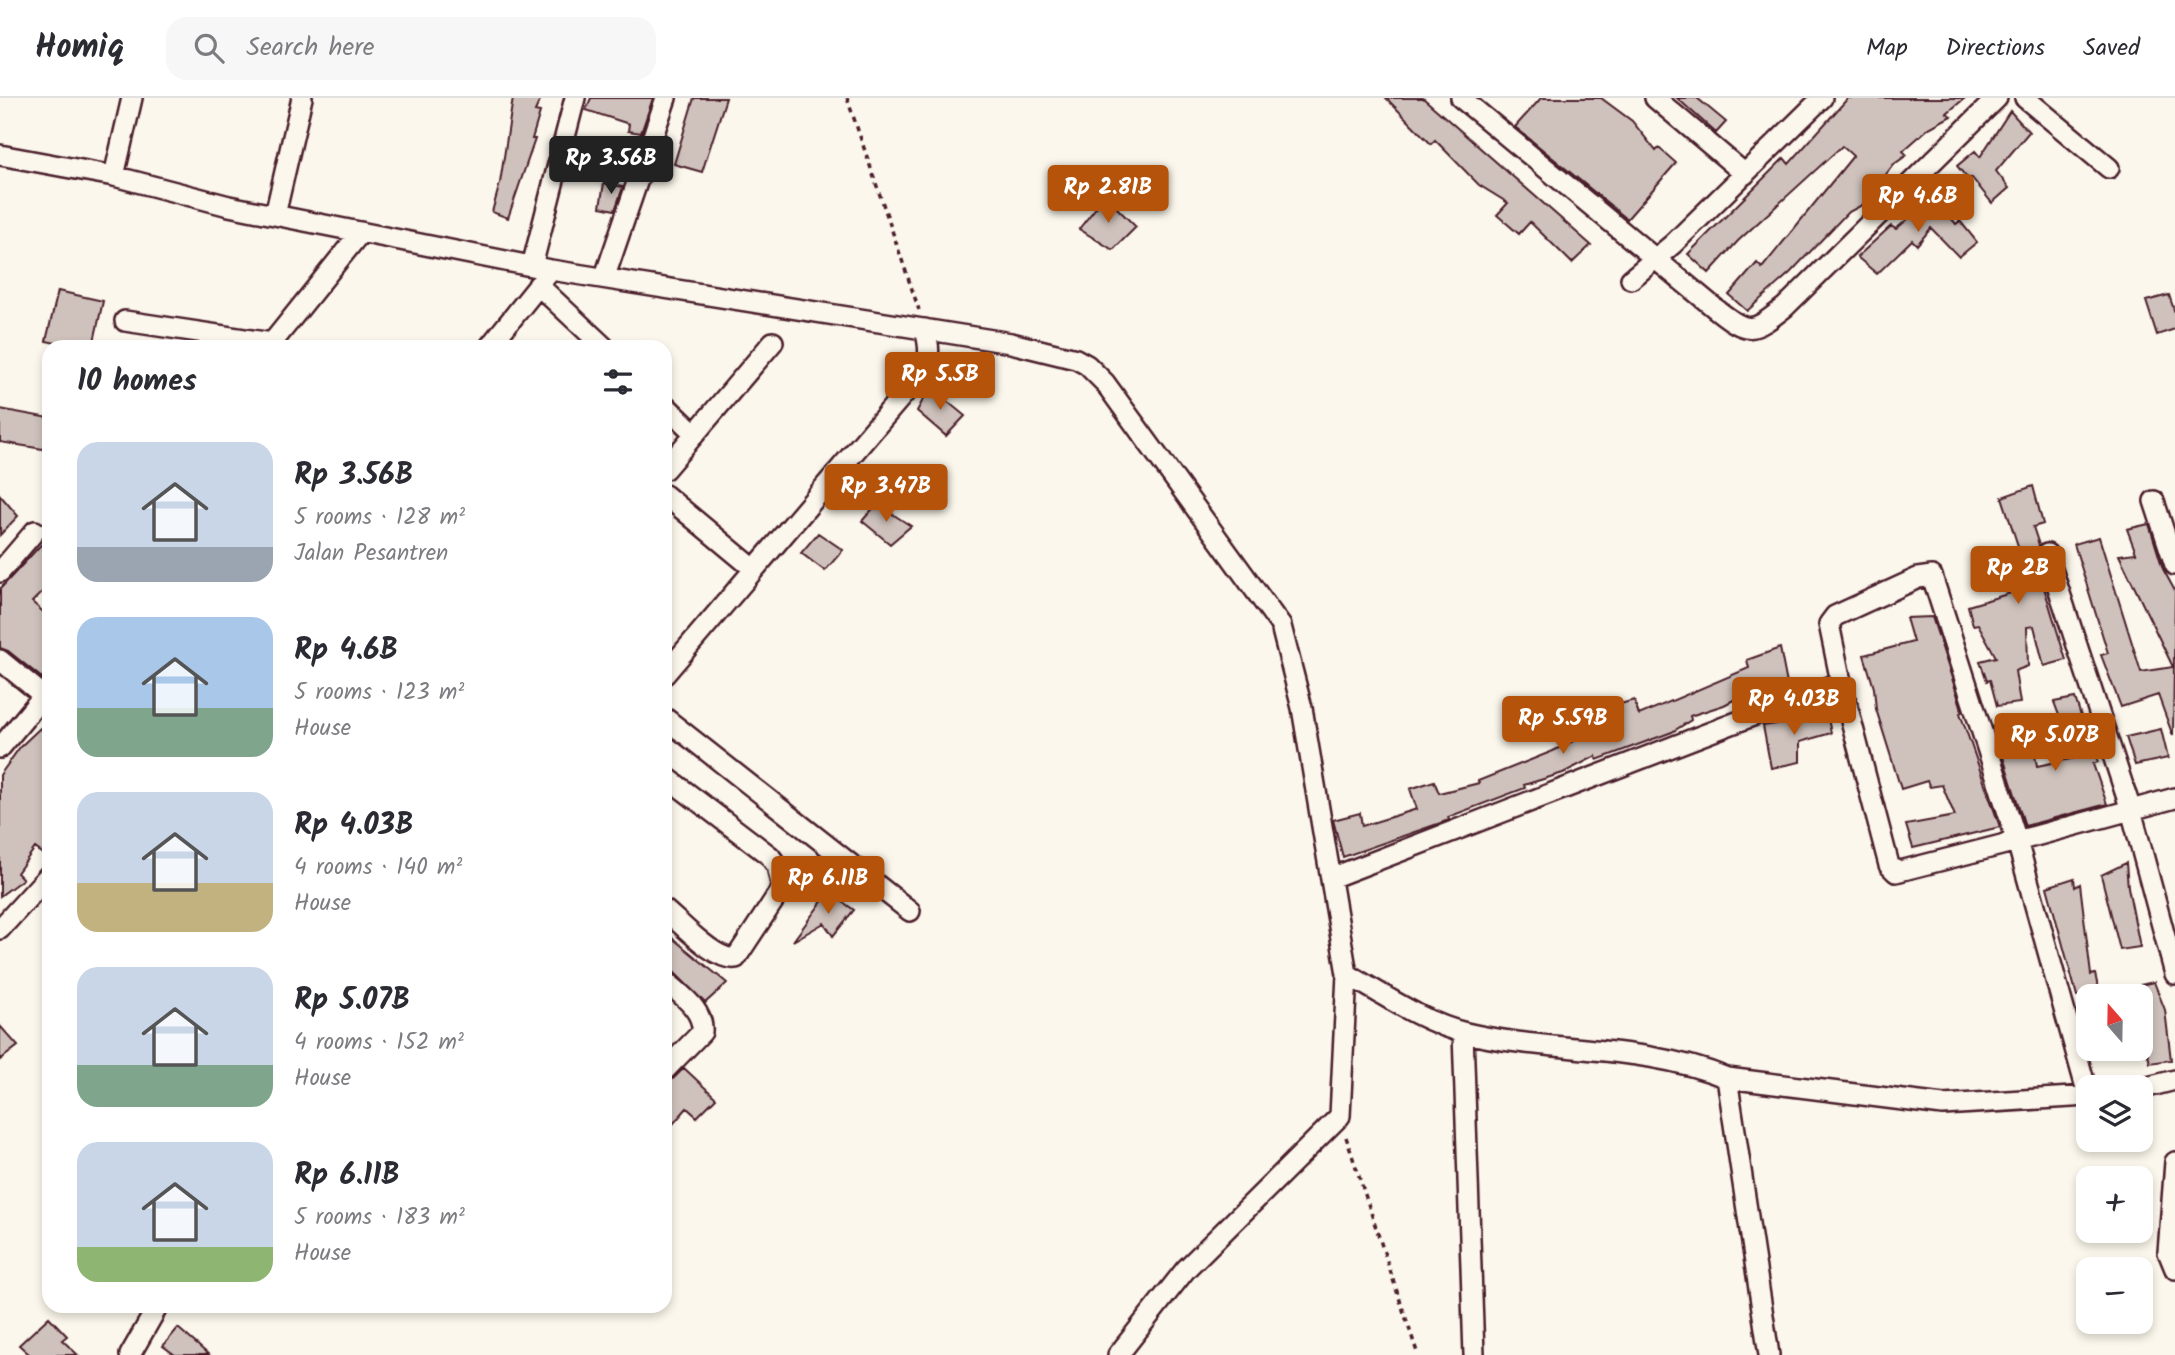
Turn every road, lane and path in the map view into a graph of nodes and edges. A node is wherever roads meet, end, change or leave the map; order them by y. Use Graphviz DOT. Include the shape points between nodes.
graph roads {
  1 [pos="132,98"];
  2 [pos="302,98"];
  3 [pos="575,98"];
  4 [pos="666,98"];
  5 [pos="847,98"];
  6 [pos="1461,98"];
  7 [pos="1655,98"];
  8 [pos="1822,98"];
  9 [pos="1997,98"];
  10 [pos="2025,98"];
  11 [pos="0,155"];
  12 [pos="2109,168"];
  13 [pos="1745,174"];
  14 [pos="114,176"];
  15 [pos="275,215"];
  16 [pos="361,232"];
  17 [pos="1655,260"];
  18 [pos="542,268"];
  19 [pos="605,276"];
  20 [pos="1631,279"];
  21 [pos="538,285"];
  22 [pos="125,321"];
  23 [pos="925,329"];
  24 [pos="252,340"];
  25 [pos="274,340"];
  26 [pos="495,340"];
  27 [pos="597,340"];
  28 [pos="773,342"];
  29 [pos="672,412"];
  30 [pos="695,434"];
  31 [pos="672,461"];
  32 [pos="672,501"];
  33 [pos="2154,501"];
  34 [pos="35,531"];
  35 [pos="2047,554"];
  36 [pos="2175,565"];
  37 [pos="754,569"];
  38 [pos="0,572"];
  39 [pos="0,660"];
  40 [pos="672,666"];
  41 [pos="1841,682"];
  42 [pos="42,691"];
  43 [pos="42,701"];
  44 [pos="672,723"];
  45 [pos="0,748"];
  46 [pos="672,781"];
  47 [pos="2175,797"];
  48 [pos="2131,810"];
  49 [pos="2017,842"];
  50 [pos="1331,878"];
  51 [pos="42,883"];
  52 [pos="911,911"];
  53 [pos="672,916"];
  54 [pos="0,929"];
  55 [pos="1347,974"];
  56 [pos="2175,974"];
  57 [pos="672,987"];
  58 [pos="1463,1033"];
  59 [pos="672,1063"];
  60 [pos="2082,1075"];
  61 [pos="1727,1078"];
  62 [pos="2175,1080"];
  63 [pos="2153,1086"];
  64 [pos="2076,1096"];
  65 [pos="1340,1116"];
  66 [pos="2175,1162"];
  67 [pos="2175,1269"];
  68 [pos="154,1313"];
  69 [pos="130,1355"];
  70 [pos="1118,1355"];
  71 [pos="1418,1355"];
  72 [pos="1474,1355"];
  73 [pos="1769,1355"];
  1 -- 14 [label="street"];
  2 -- 15 [label="street"];
  3 -- 18 [label="street"];
  4 -- 19 [label="street"];
  5 -- 23 [label="path"];
  6 -- 17 [label="street"];
  7 -- 13 [label="street"];
  8 -- 13 [label="street"];
  9 -- 17 [label="street" via="1762,325 1742,329"];
  10 -- 12 [label="street"];
  11 -- 14 [label="street"];
  13 -- 17 [label="street"];
  14 -- 15 [label="street"];
  15 -- 16 [label="street"];
  16 -- 18 [label="street"];
  16 -- 25 [label="street"];
  17 -- 20 [label="street"];
  18 -- 19 [label="street"];
  18 -- 21 [label="street"];
  19 -- 23 [label="street"];
  21 -- 26 [label="street"];
  21 -- 27 [label="street"];
  22 -- 24 [label="street"];
  23 -- 37 [label="street" via="930,352 920,375"];
  23 -- 50 [label="street" via="1076,359 1118,400 1281,626 1302,708"];
  28 -- 30 [label="street"];
  29 -- 30 [label="street"];
  30 -- 31 [label="street"];
  32 -- 37 [label="street"];
  33 -- 36 [label="street"];
  34 -- 38 [label="street"];
  35 -- 48 [label="street"];
  37 -- 40 [label="street"];
  39 -- 42 [label="street"];
  41 -- 49 [label="street" via="1889,864 1896,872"];
  41 -- 49 [label="street" via="1829,624 1835,616 1932,576"];
  41 -- 50 [label="street"];
  43 -- 45 [label="street"];
  44 -- 52 [label="street"];
  46 -- 53 [label="street" via="771,856 782,879 782,888 736,958 716,954"];
  47 -- 48 [label="street"];
  48 -- 49 [label="street"];
  48 -- 56 [label="street"];
  49 -- 60 [label="street"];
  50 -- 55 [label="street"];
  51 -- 54 [label="street"];
  55 -- 58 [label="street" via="1406,1008"];
  55 -- 65 [label="street"];
  57 -- 59 [label="street" via="703,1023 702,1032"];
  58 -- 61 [label="street" via="1593,1048 1707,1069"];
  58 -- 72 [label="street"];
  61 -- 64 [label="street" via="1943,1105"];
  61 -- 73 [label="street"];
  62 -- 63 [label="street"];
  65 -- 70 [label="street" via="1186,1269"];
  65 -- 71 [label="path"];
  66 -- 67 [label="street" via="2168,1252"];
  68 -- 69 [label="street"];
}
